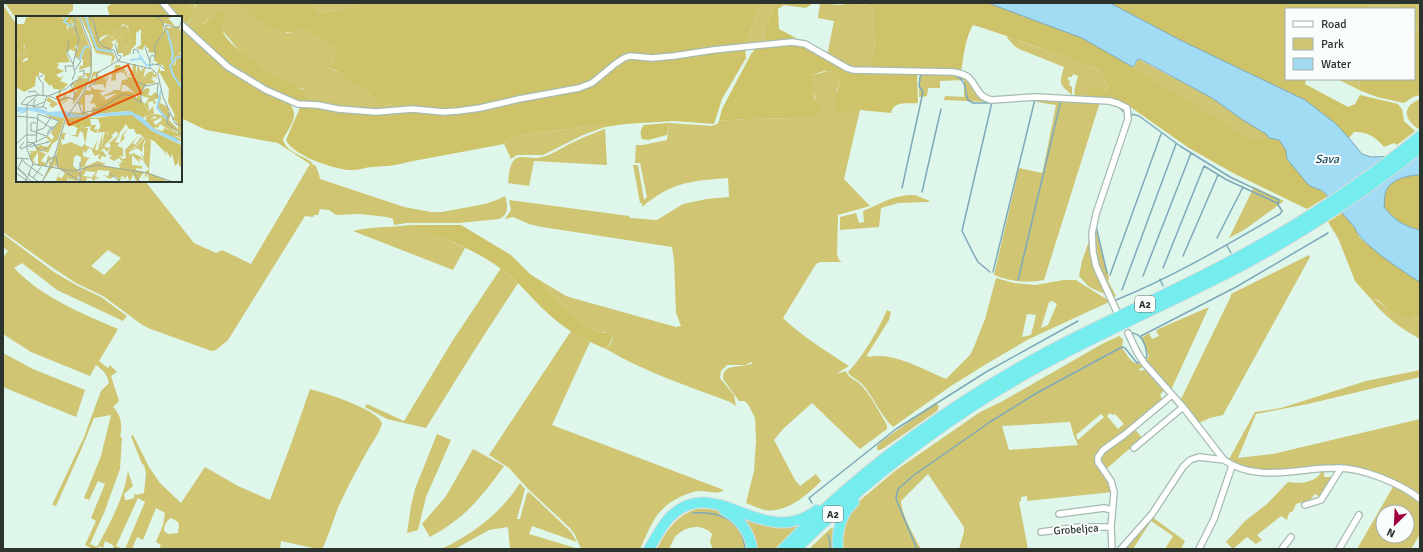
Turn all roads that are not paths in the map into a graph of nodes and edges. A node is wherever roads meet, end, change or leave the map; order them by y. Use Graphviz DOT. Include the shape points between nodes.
graph roads {
  1 [pos="163,3"];
  2 [pos="174,16"];
  3 [pos="182,25"];
  4 [pos="1420,136"];
  5 [pos="1420,148"];
  6 [pos="1116,310"];
  7 [pos="1128,334"];
  8 [pos="1172,395"];
  9 [pos="1183,407"];
  10 [pos="1134,448"];
  11 [pos="1224,460"];
  12 [pos="1232,466"];
  13 [pos="1341,468"];
  14 [pos="872,481"];
  15 [pos="846,490"];
  16 [pos="1420,499"];
  17 [pos="1305,505"];
  18 [pos="1112,510"];
  19 [pos="1059,514"];
  20 [pos="1359,516"];
  21 [pos="1111,527"];
  22 [pos="1041,532"];
  23 [pos="1291,537"];
  24 [pos="649,549"];
  25 [pos="655,549"];
  26 [pos="752,549"];
  27 [pos="783,549"];
  28 [pos="796,549"];
  29 [pos="838,549"];
  30 [pos="1112,549"];
  31 [pos="1121,549"];
  32 [pos="1199,549"];
  33 [pos="1282,549"];
  34 [pos="1339,549"];
  1 -- 2 [label="street"];
  3 -- 6 [label="street" via="228,67 266,90 298,104 361,112 388,112 412,108 443,112 480,108 587,86 615,64 630,56 652,58 792,42 805,44 853,70 961,74 968,77 979,94 991,100 1036,97 1117,103 1127,108 1128,119 1092,233 1096,266"];
  4 -- 15 [label="highway, A2" via="1367,177 1309,216 1224,265 1074,338 1002,378 925,429"];
  5 -- 14 [label="highway, A2" via="1318,221 1269,250 1085,343 978,403"];
  7 -- 8 [label="street" via="1144,363"];
  8 -- 9 [label="street"];
  8 -- 18 [label="street, Grobeljca" via="1100,453 1098,461 1111,481 1114,492"];
  9 -- 10 [label="street"];
  9 -- 11 [label="street"];
  11 -- 12 [label="street"];
  11 -- 31 [label="street" via="1199,457 1190,460 1152,514"];
  12 -- 13 [label="street" via="1248,471 1271,473"];
  12 -- 32 [label="street" via="1214,519"];
  13 -- 16 [label="street" via="1390,481"];
  13 -- 17 [label="street" via="1321,500"];
  14 -- 28 [label="highway, A2"];
  14 -- 29 [label="highway" via="844,515 838,535"];
  15 -- 24 [label="highway" via="832,496 804,518 786,523 761,520 715,503 691,505 667,520"];
  15 -- 27 [label="highway, A2"];
  18 -- 19 [label="street, Grobeljca" via="1104,508"];
  18 -- 21 [label="street, Grobeljca"];
  20 -- 34 [label="street"];
  21 -- 22 [label="street, Grobeljca" via="1080,527"];
  21 -- 30 [label="street, Grobeljca"];
  23 -- 33 [label="street"];
  25 -- 26 [label="highway" via="676,517 702,506 724,510 737,519 749,535"];
}
